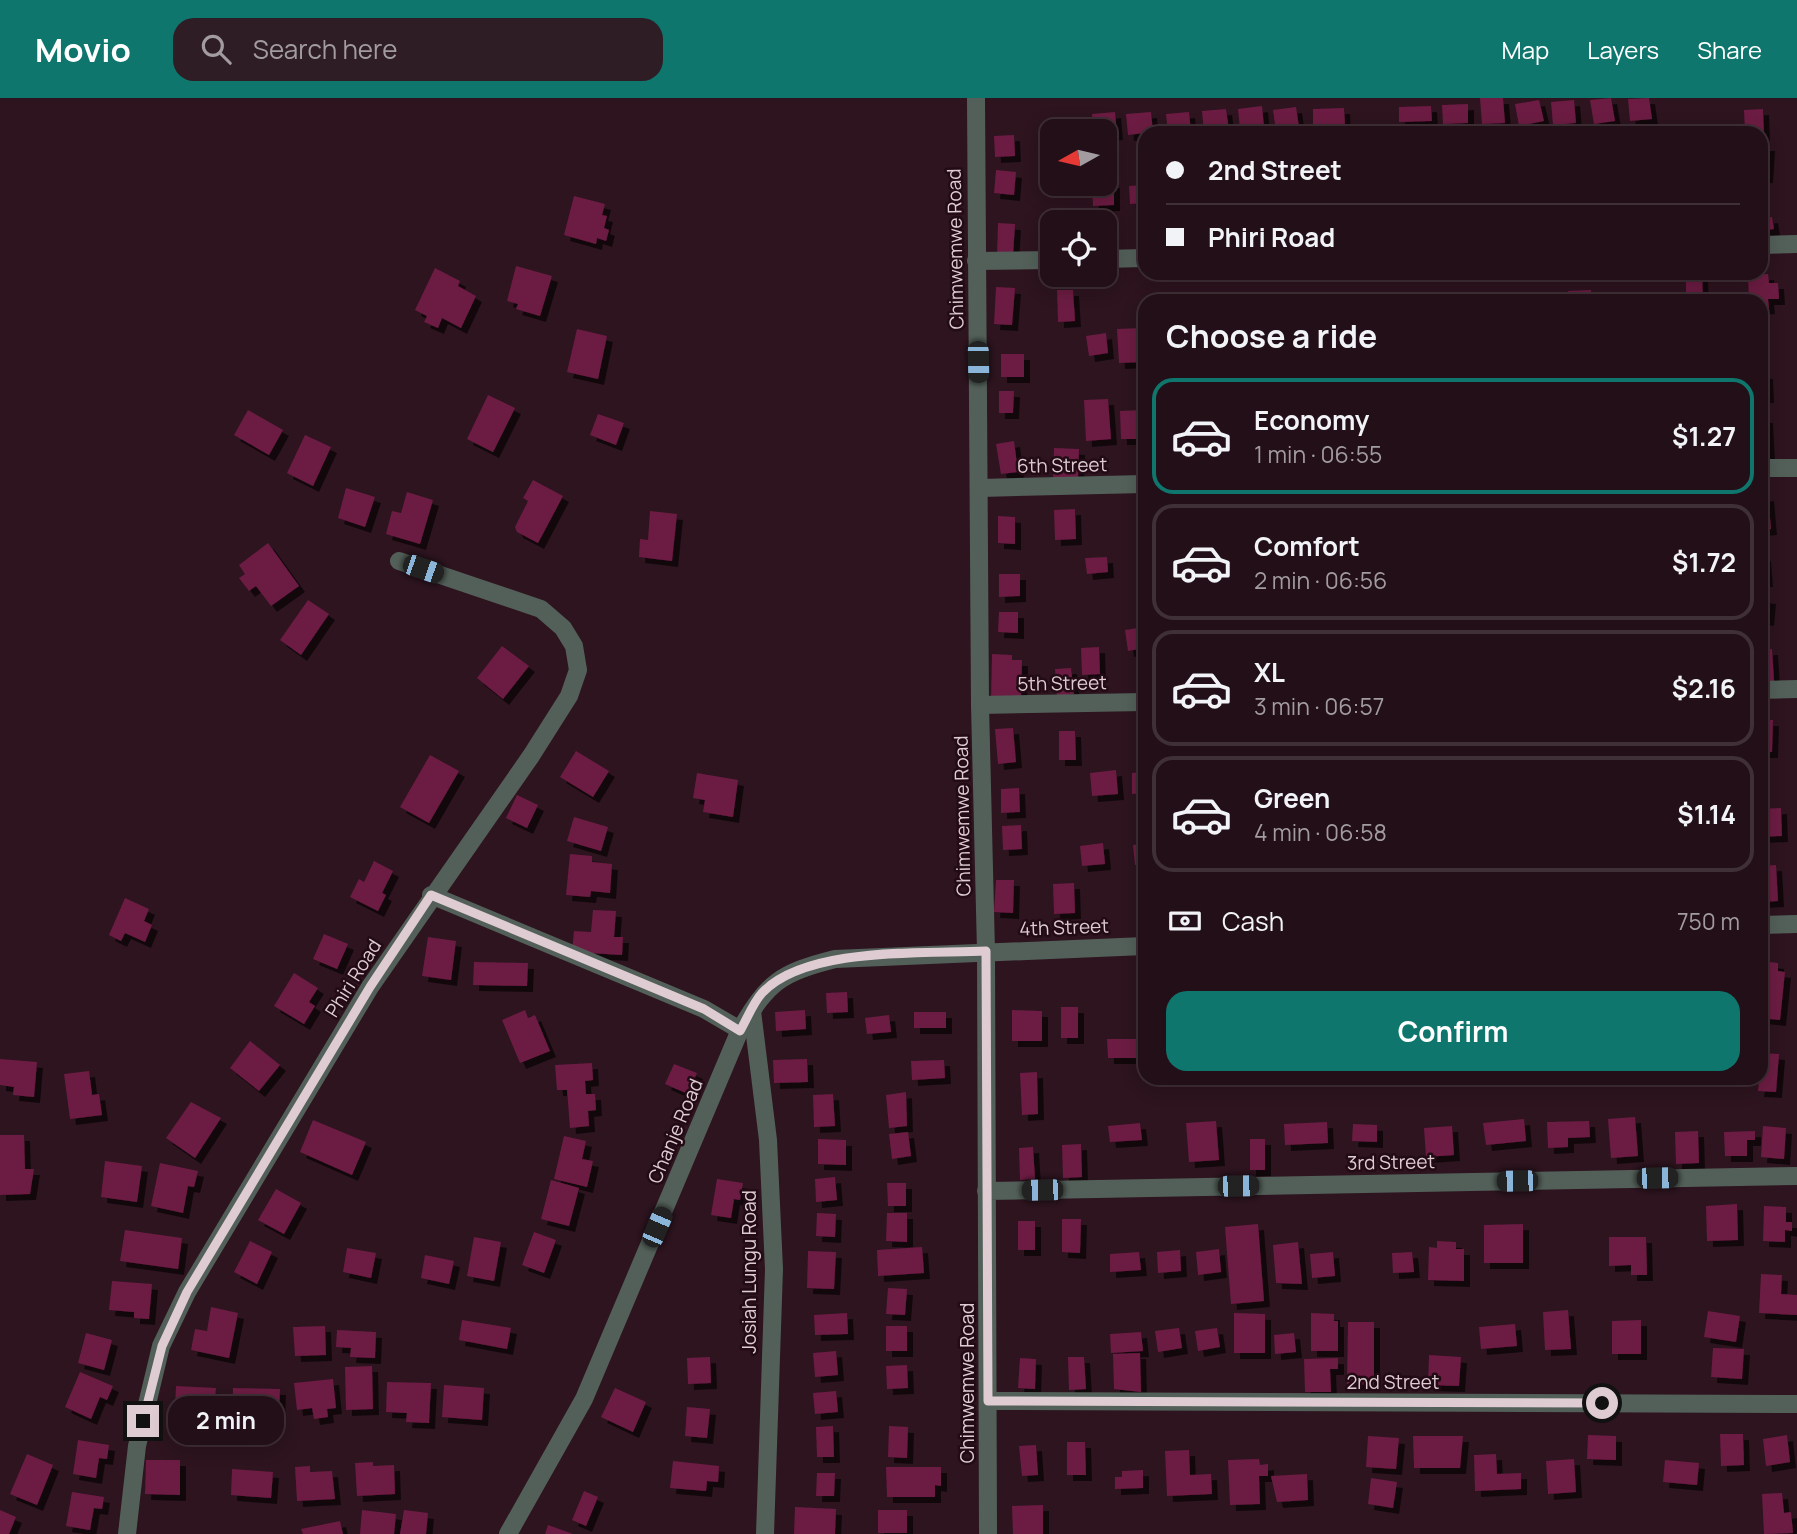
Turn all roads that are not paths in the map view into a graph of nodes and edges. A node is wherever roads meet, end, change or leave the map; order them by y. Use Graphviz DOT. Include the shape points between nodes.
graph roads {
  1 [pos="976,98"];
  2 [pos="1797,244"];
  3 [pos="1768,245"];
  4 [pos="1138,258"];
  5 [pos="1117,259"];
  6 [pos="1040,260"];
  7 [pos="976,261"];
  8 [pos="1768,468"];
  9 [pos="1797,468"];
  10 [pos="1138,484"];
  11 [pos="980,488"];
  12 [pos="399,561"];
  13 [pos="1797,689"];
  14 [pos="1768,690"];
  15 [pos="1138,702"];
  16 [pos="980,705"];
  17 [pos="431,895"];
  18 [pos="1797,924"];
  19 [pos="1768,925"];
  20 [pos="1138,946"];
  21 [pos="986,951"];
  22 [pos="752,1011"];
  23 [pos="740,1031"];
  24 [pos="1797,1176"];
  25 [pos="986,1191"];
  26 [pos="988,1401"];
  27 [pos="1797,1404"];
  28 [pos="127,1534"];
  29 [pos="508,1534"];
  30 [pos="765,1534"];
  31 [pos="988,1534"];
  1 -- 7 [label="street, Chimwemwe Road"];
  2 -- 3 [label="street"];
  4 -- 5 [label="street"];
  6 -- 7 [label="street"];
  7 -- 11 [label="street, Chimwemwe Road"];
  8 -- 9 [label="street"];
  10 -- 11 [label="street, 6th Street"];
  11 -- 16 [label="street, Chimwemwe Road"];
  12 -- 17 [label="street, Phiri Road" via="541,609 563,628 577,658 569,696"];
  13 -- 14 [label="street"];
  15 -- 16 [label="street, 5th Street"];
  16 -- 21 [label="street, Chimwemwe Road"];
  17 -- 23 [label="street" via="704,1009"];
  17 -- 28 [label="street, Phiri Road" via="370,987 172,1324 162,1346 137,1446"];
  18 -- 19 [label="street"];
  20 -- 21 [label="street, 4th Street"];
  21 -- 22 [label="street, Chanje Road" via="824,962 794,970 761,994"];
  21 -- 25 [label="street, Chimwemwe Road"];
  22 -- 23 [label="street, Chanje Road"];
  22 -- 30 [label="street, Josiah Lungu Road" via="768,1140 774,1269"];
  23 -- 29 [label="street, Chanje Road" via="584,1399"];
  24 -- 25 [label="street, 3rd Street"];
  25 -- 26 [label="street, Chimwemwe Road"];
  26 -- 27 [label="street, 2nd Street"];
  26 -- 31 [label="street, Chimwemwe Road"];
}
